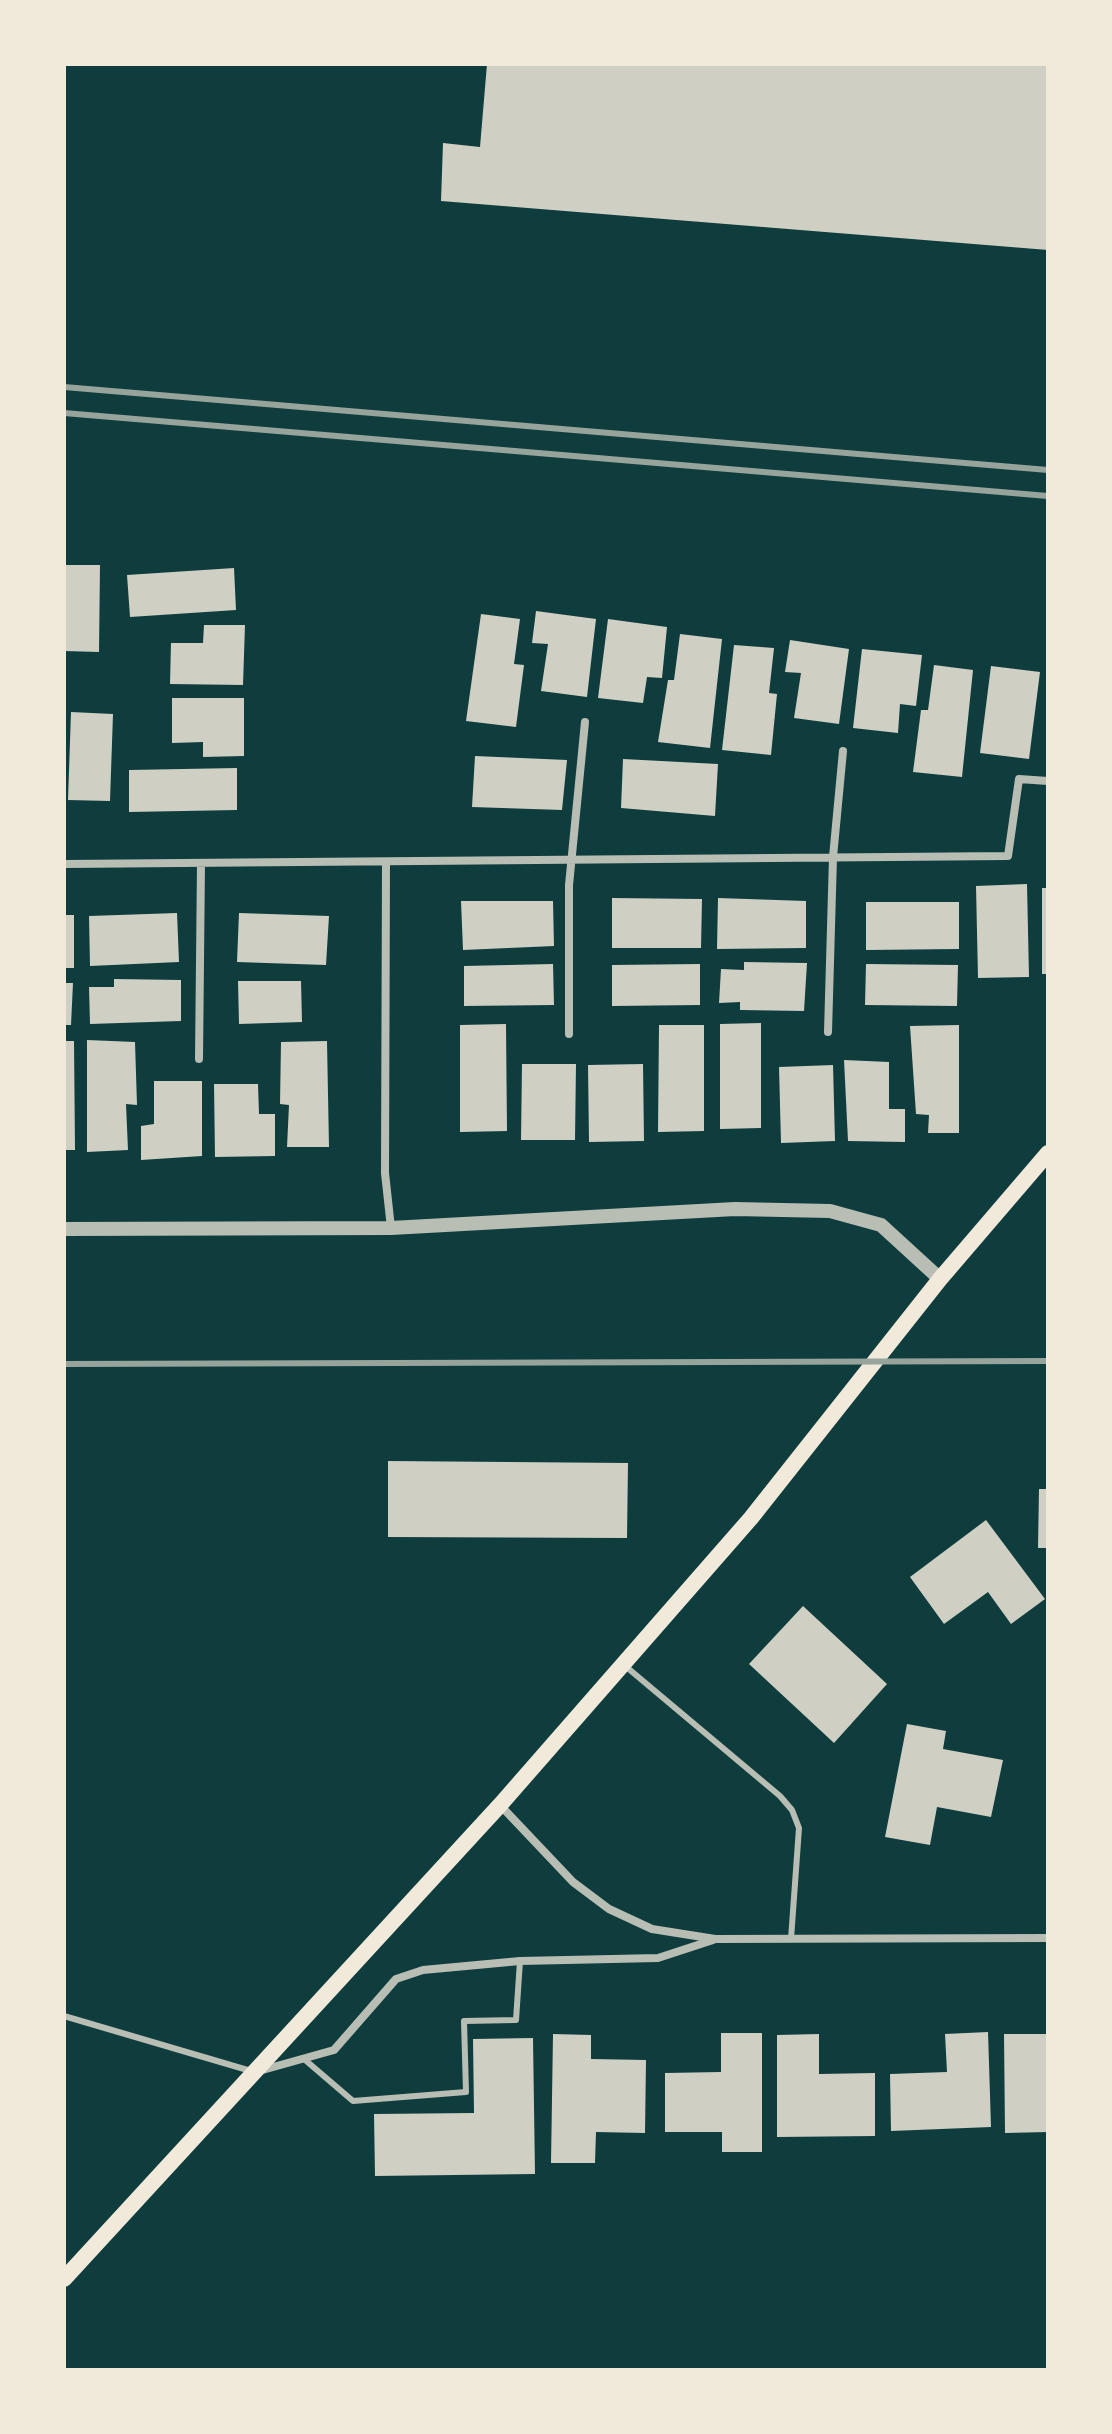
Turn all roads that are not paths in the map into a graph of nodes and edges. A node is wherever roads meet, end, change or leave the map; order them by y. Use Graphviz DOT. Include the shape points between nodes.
graph roads {
  1 [pos="585,722"];
  2 [pos="843,751"];
  3 [pos="1048,781"];
  4 [pos="833,857"];
  5 [pos="570,860"];
  6 [pos="386,862"];
  7 [pos="201,863"];
  8 [pos="64,864"];
  9 [pos="828,1032"];
  10 [pos="569,1034"];
  11 [pos="199,1059"];
  12 [pos="1048,1153"];
  13 [pos="391,1228"];
  14 [pos="64,1229"];
  15 [pos="940,1279"];
  16 [pos="622,1664"];
  17 [pos="500,1805"];
  18 [pos="1048,1938"];
  19 [pos="715,1939"];
  20 [pos="791,1939"];
  21 [pos="520,1961"];
  22 [pos="64,2016"];
  23 [pos="304,2059"];
  24 [pos="254,2072"];
  25 [pos="64,2279"];
  1 -- 5 [label="street"];
  2 -- 4 [label="street"];
  3 -- 4 [label="street" via="1019,779 1008,856"];
  4 -- 5 [label="street"];
  4 -- 9 [label="street"];
  5 -- 6 [label="street"];
  5 -- 10 [label="street"];
  6 -- 7 [label="street"];
  6 -- 13 [label="street" via="385,1173"];
  7 -- 8 [label="street"];
  7 -- 11 [label="street"];
  12 -- 15 [label="main road"];
  13 -- 14 [label="street"];
  13 -- 15 [label="street" via="735,1209 830,1211 881,1225"];
  15 -- 16 [label="main road" via="751,1518"];
  16 -- 17 [label="main road"];
  16 -- 20 [label="lane" via="792,1810 799,1828"];
  17 -- 19 [label="street" via="573,1882 609,1909 652,1929"];
  17 -- 24 [label="main road"];
  18 -- 20 [label="street"];
  19 -- 20 [label="street"];
  19 -- 21 [label="street" via="658,1958"];
  21 -- 23 [label="street" via="423,1970 396,1979 334,2050"];
  21 -- 23 [label="lane" via="516,2020 464,2021 466,2092 353,2101"];
  22 -- 24 [label="lane"];
  23 -- 24 [label="street"];
  24 -- 25 [label="main road"];
}
